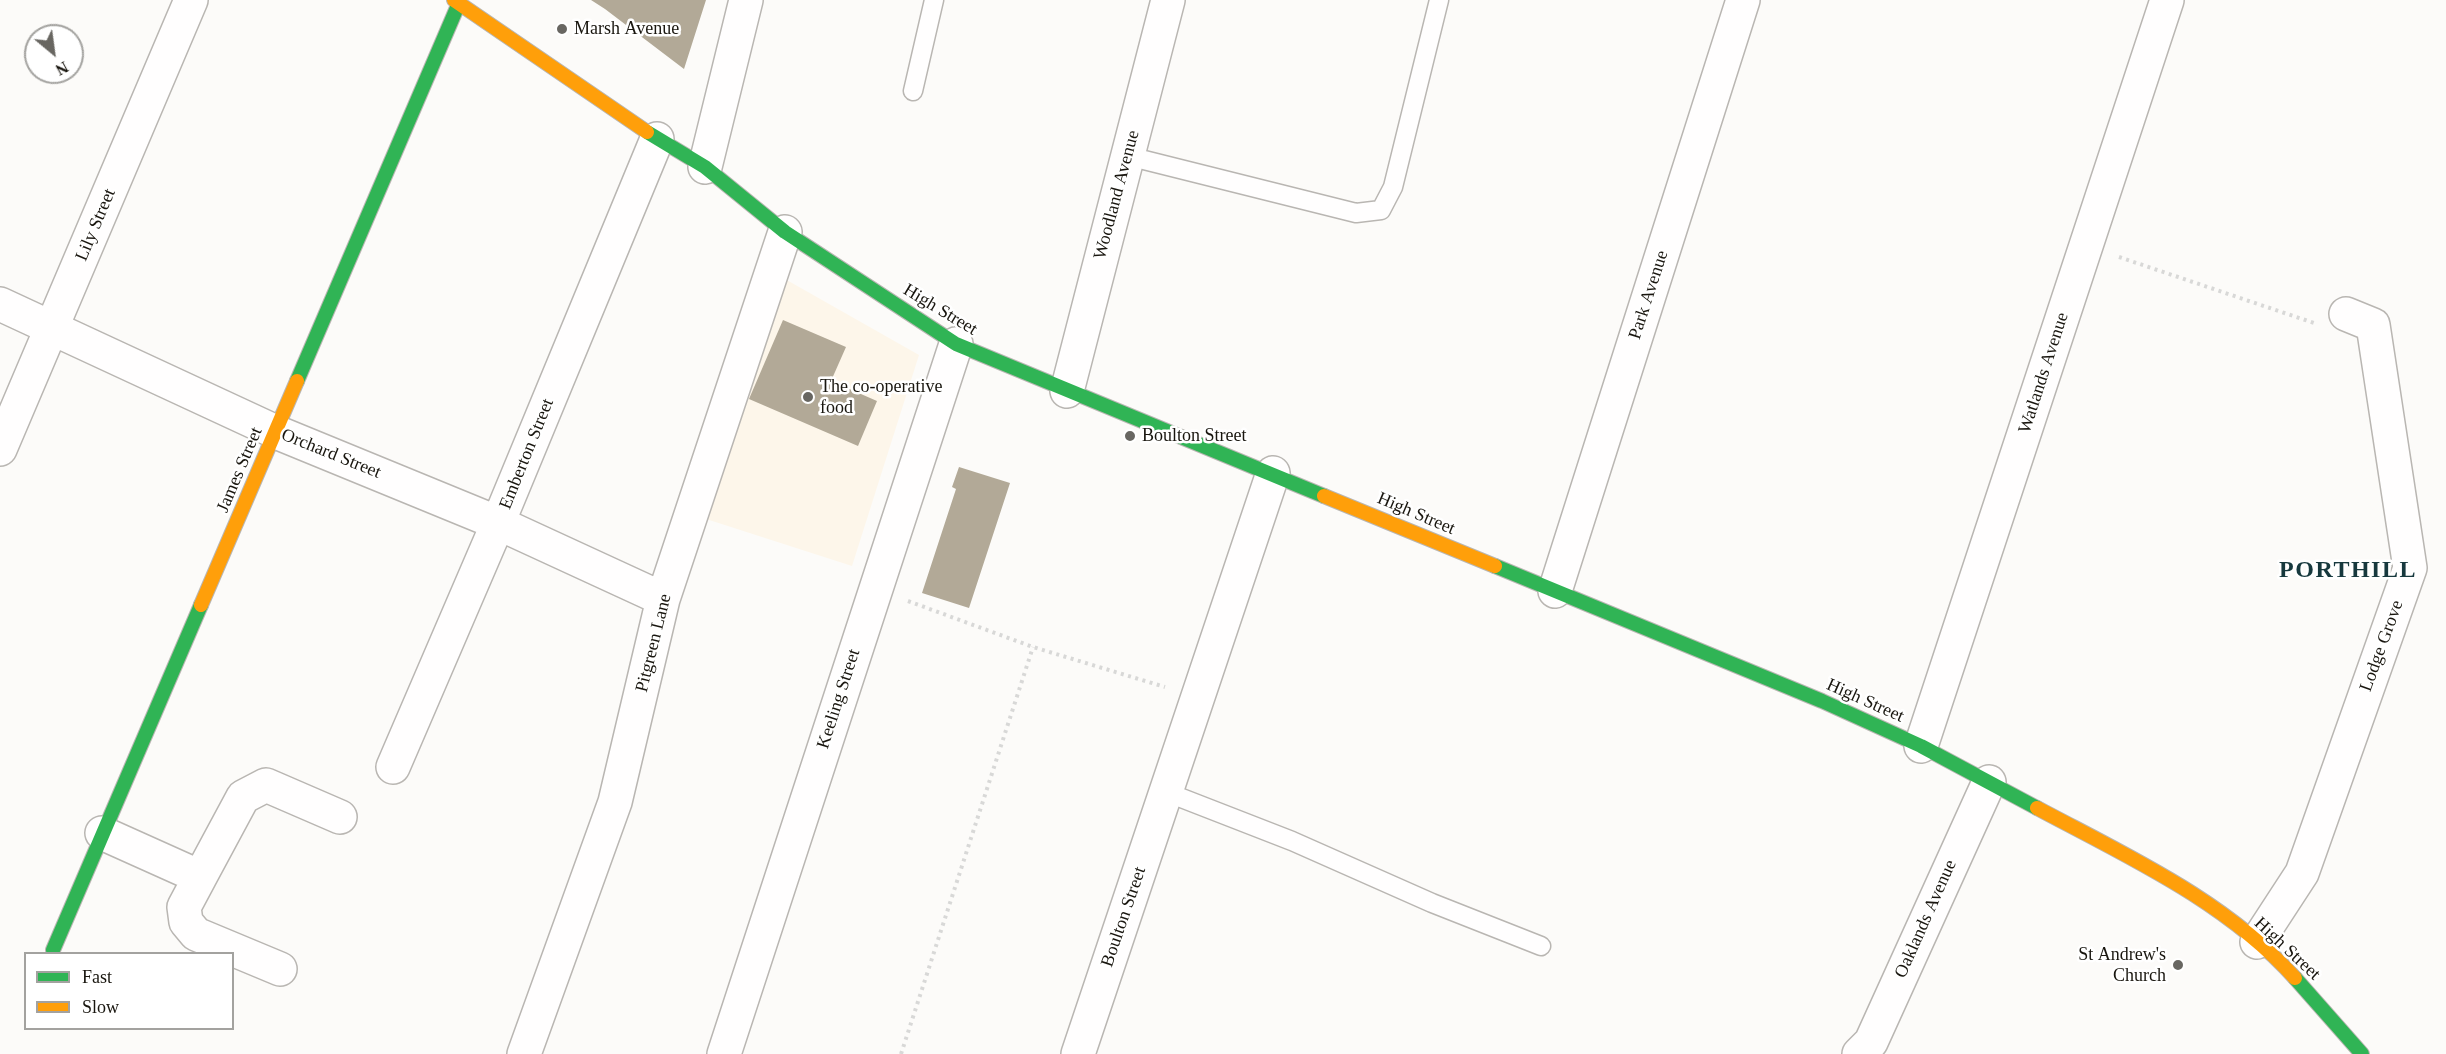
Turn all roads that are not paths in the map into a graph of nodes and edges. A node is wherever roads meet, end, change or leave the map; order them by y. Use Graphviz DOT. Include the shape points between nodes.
graph roads {
  1 [pos="191,0"];
  2 [pos="746,0"];
  3 [pos="934,0"];
  4 [pos="1168,0"];
  5 [pos="1439,0"];
  6 [pos="1743,0"];
  7 [pos="2167,0"];
  8 [pos="457,2"];
  9 [pos="913,91"];
  10 [pos="657,139"];
  11 [pos="1128,156"];
  12 [pos="705,167"];
  13 [pos="785,232"];
  14 [pos="0,304"];
  15 [pos="2346,314"];
  16 [pos="53,327"];
  17 [pos="956,344"];
  18 [pos="1067,391"];
  19 [pos="276,432"];
  20 [pos="0,449"];
  21 [pos="1272,473"];
  22 [pos="498,523"];
  23 [pos="1555,591"];
  24 [pos="663,599"];
  25 [pos="1921,746"];
  26 [pos="393,767"];
  27 [pos="1989,782"];
  28 [pos="1166,792"];
  29 [pos="340,817"];
  30 [pos="102,833"];
  31 [pos="200,877"];
  32 [pos="2257,942"];
  33 [pos="1541,946"];
  34 [pos="53,950"];
  35 [pos="280,969"];
  36 [pos="524,1054"];
  37 [pos="724,1054"];
  38 [pos="1078,1054"];
  39 [pos="1859,1054"];
  40 [pos="2362,1054"];
  1 -- 16 [label="street, Lily Street"];
  2 -- 12 [label="street"];
  3 -- 9 [label="lane"];
  4 -- 11 [label="street, Woodland Avenue"];
  5 -- 11 [label="lane" via="1393,187 1381,210 1356,213"];
  6 -- 23 [label="street, Park Avenue"];
  7 -- 25 [label="street, Watlands Avenue"];
  8 -- 10 [label="main road, High Street"];
  8 -- 19 [label="main road, James Street"];
  10 -- 12 [label="main road, High Street"];
  10 -- 22 [label="street, Emberton Street"];
  11 -- 18 [label="street, Woodland Avenue"];
  12 -- 13 [label="main road, High Street"];
  13 -- 17 [label="main road, High Street"];
  13 -- 24 [label="street, Pitgreen Lane"];
  14 -- 16 [label="street, Orchard Street"];
  15 -- 32 [label="street, Lodge Grove" via="2373,325 2410,568 2302,873"];
  16 -- 19 [label="street, Orchard Street"];
  16 -- 20 [label="street, Lily Street"];
  17 -- 18 [label="main road, High Street"];
  17 -- 37 [label="street, Keeling Street"];
  18 -- 21 [label="main road, High Street"];
  19 -- 22 [label="street, Orchard Street"];
  19 -- 30 [label="main road, James Street"];
  21 -- 23 [label="main road, High Street"];
  21 -- 28 [label="street, Boulton Street"];
  22 -- 24 [label="street, Orchard Street"];
  22 -- 26 [label="street, Emberton Street"];
  23 -- 25 [label="main road, High Street"];
  24 -- 36 [label="street, Pitgreen Lane" via="615,802"];
  25 -- 27 [label="main road, High Street"];
  27 -- 32 [label="main road, High Street" via="2181,885"];
  27 -- 39 [label="street, Oaklands Avenue" via="1871,1042"];
  28 -- 33 [label="lane"];
  28 -- 38 [label="street, Boulton Street"];
  29 -- 31 [label="street" via="266,785 243,797"];
  30 -- 31 [label="street"];
  30 -- 34 [label="main road, James Street"];
  31 -- 35 [label="street" via="184,908 186,922 196,934"];
  32 -- 40 [label="main road, High Street"];
}
